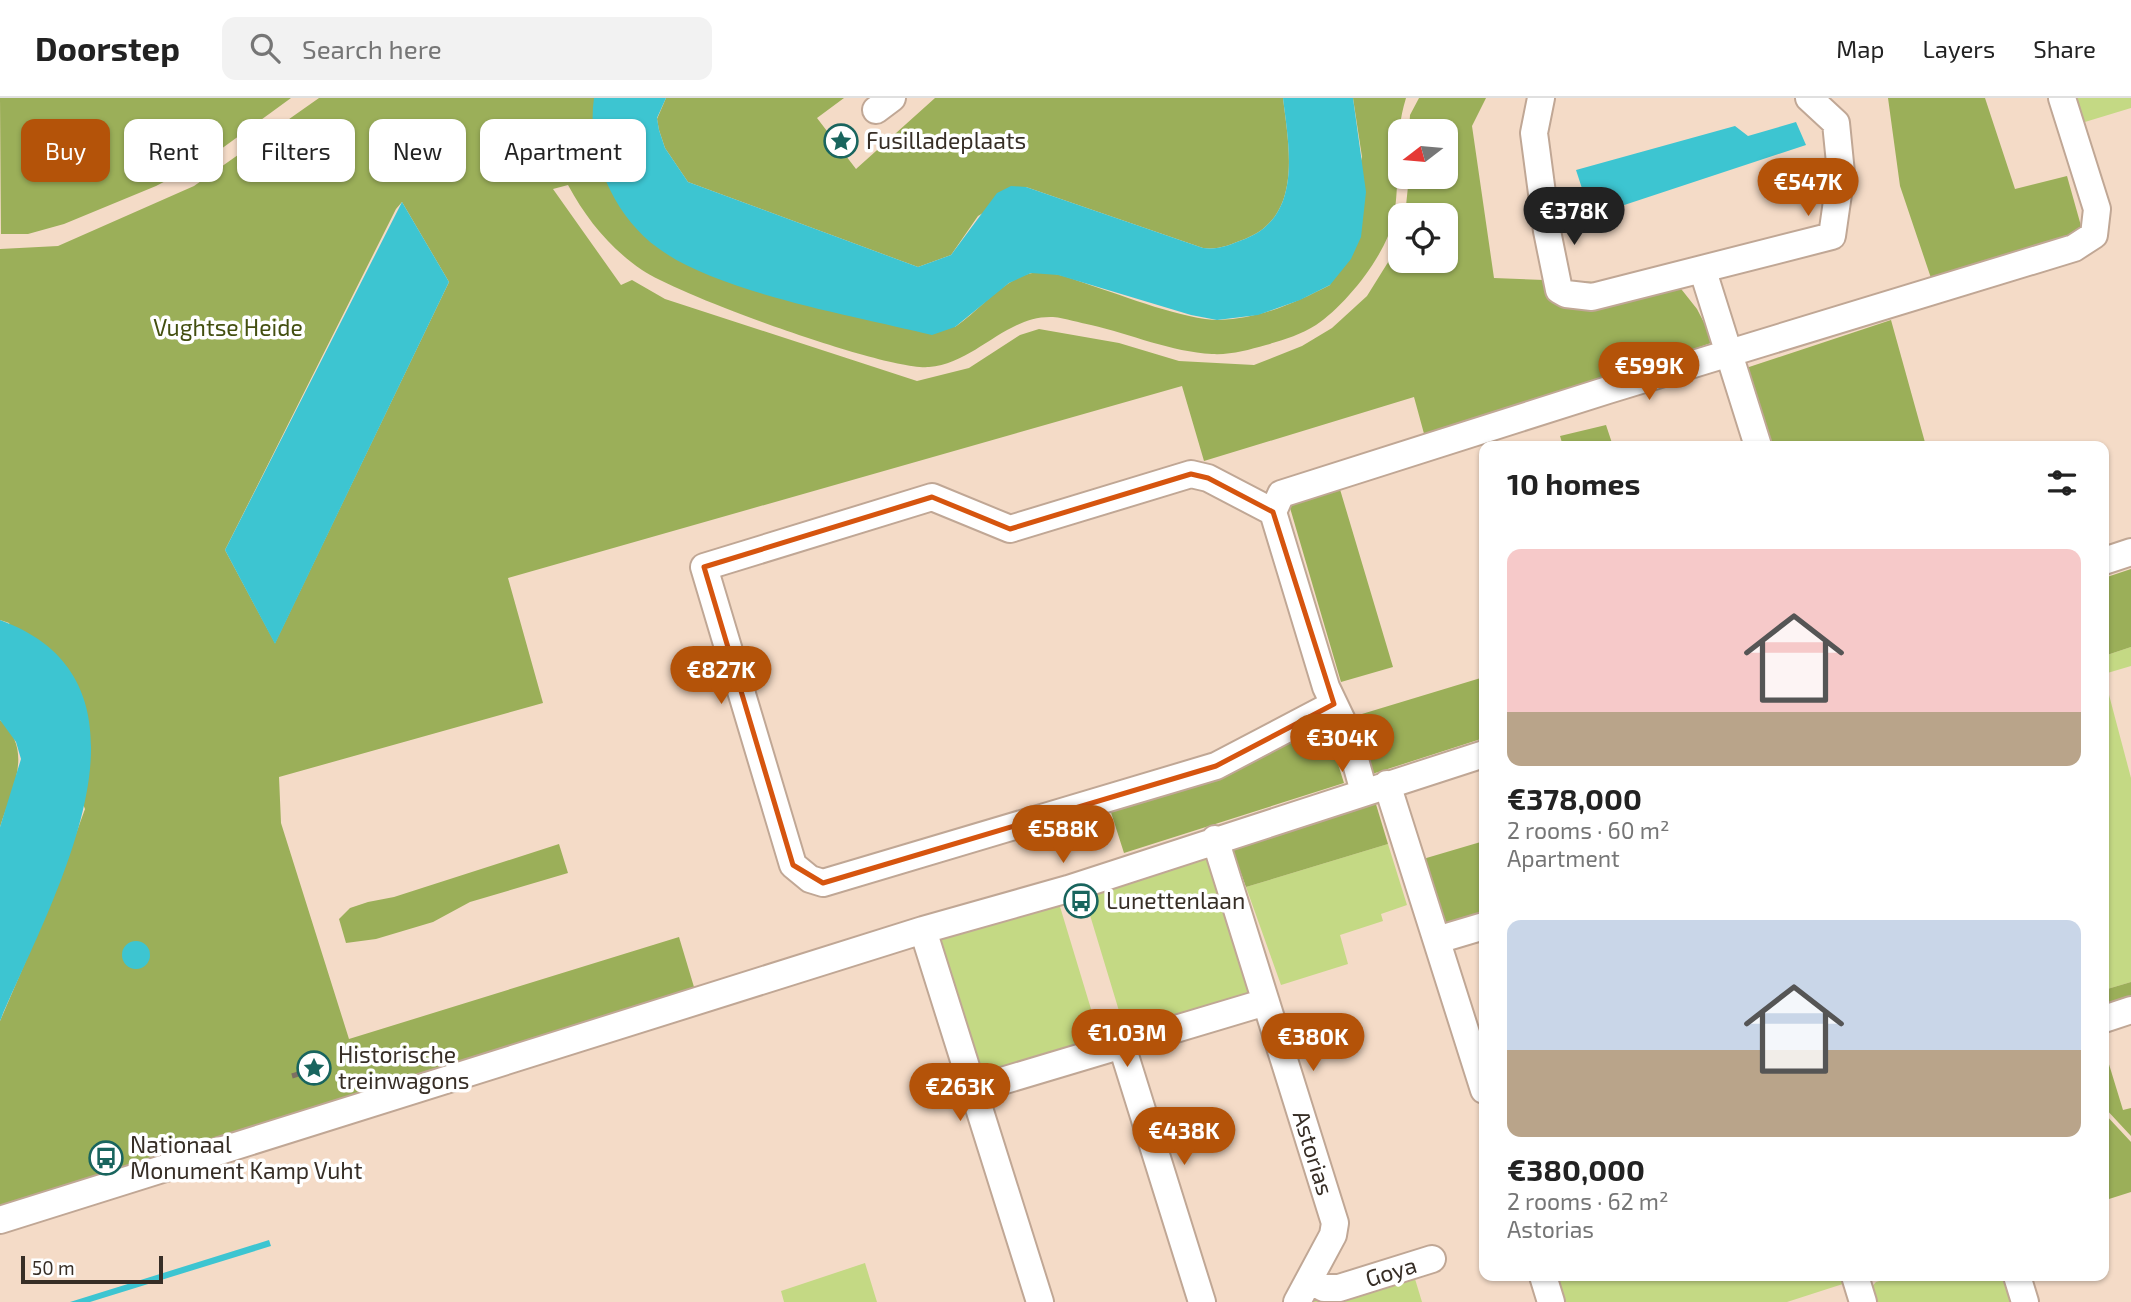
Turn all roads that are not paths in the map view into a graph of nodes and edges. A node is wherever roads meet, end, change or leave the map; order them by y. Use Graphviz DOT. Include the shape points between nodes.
graph roads {
  1 [pos="1541,98"];
  2 [pos="1809,98"];
  3 [pos="2062,98"];
  4 [pos="1703,271"];
  5 [pos="1728,353"];
  6 [pos="1756,441"];
  7 [pos="1273,512"];
  8 [pos="2131,552"];
  9 [pos="2109,559"];
  10 [pos="1334,704"];
  11 [pos="1479,756"];
  12 [pos="1376,788"];
  13 [pos="1215,839"];
  14 [pos="1479,927"];
  15 [pos="923,930"];
  16 [pos="1437,940"];
  17 [pos="1266,1003"];
  18 [pos="2131,1010"];
  19 [pos="2109,1017"];
  20 [pos="1122,1046"];
  21 [pos="1479,1074"];
  22 [pos="975,1089"];
  23 [pos="0,1220"];
  24 [pos="1432,1259"];
  25 [pos="1545,1281"];
  26 [pos="2019,1281"];
  27 [pos="1303,1291"];
  28 [pos="1040,1302"];
  29 [pos="1202,1302"];
  30 [pos="1551,1302"];
  31 [pos="2025,1302"];
  1 -- 4 [label="street" via="1534,132 1559,290 1592,297"];
  2 -- 4 [label="street" via="1836,123 1841,173 1832,236"];
  3 -- 5 [label="street" via="2096,209 2094,235 2074,248"];
  4 -- 5 [label="street"];
  5 -- 6 [label="street"];
  5 -- 7 [label="street" via="1281,494"];
  7 -- 10 [label="street"];
  7 -- 10 [label="street" via="1208,478 1191,474 1010,528 932,497 704,567 793,865 823,883 1216,766"];
  8 -- 9 [label="street"];
  10 -- 12 [label="street"];
  11 -- 12 [label="street"];
  12 -- 13 [label="street"];
  12 -- 16 [label="street"];
  13 -- 15 [label="street" via="1068,889"];
  13 -- 17 [label="street, Astorias"];
  14 -- 16 [label="street"];
  15 -- 22 [label="street"];
  15 -- 23 [label="street"];
  16 -- 21 [label="street"];
  17 -- 20 [label="street"];
  17 -- 27 [label="street, Astorias" via="1335,1223 1334,1235"];
  18 -- 19 [label="street"];
  20 -- 22 [label="street"];
  20 -- 29 [label="street"];
  22 -- 28 [label="street"];
  24 -- 27 [label="street, Goya" via="1339,1288"];
  25 -- 30 [label="street"];
  26 -- 31 [label="street"];
}
